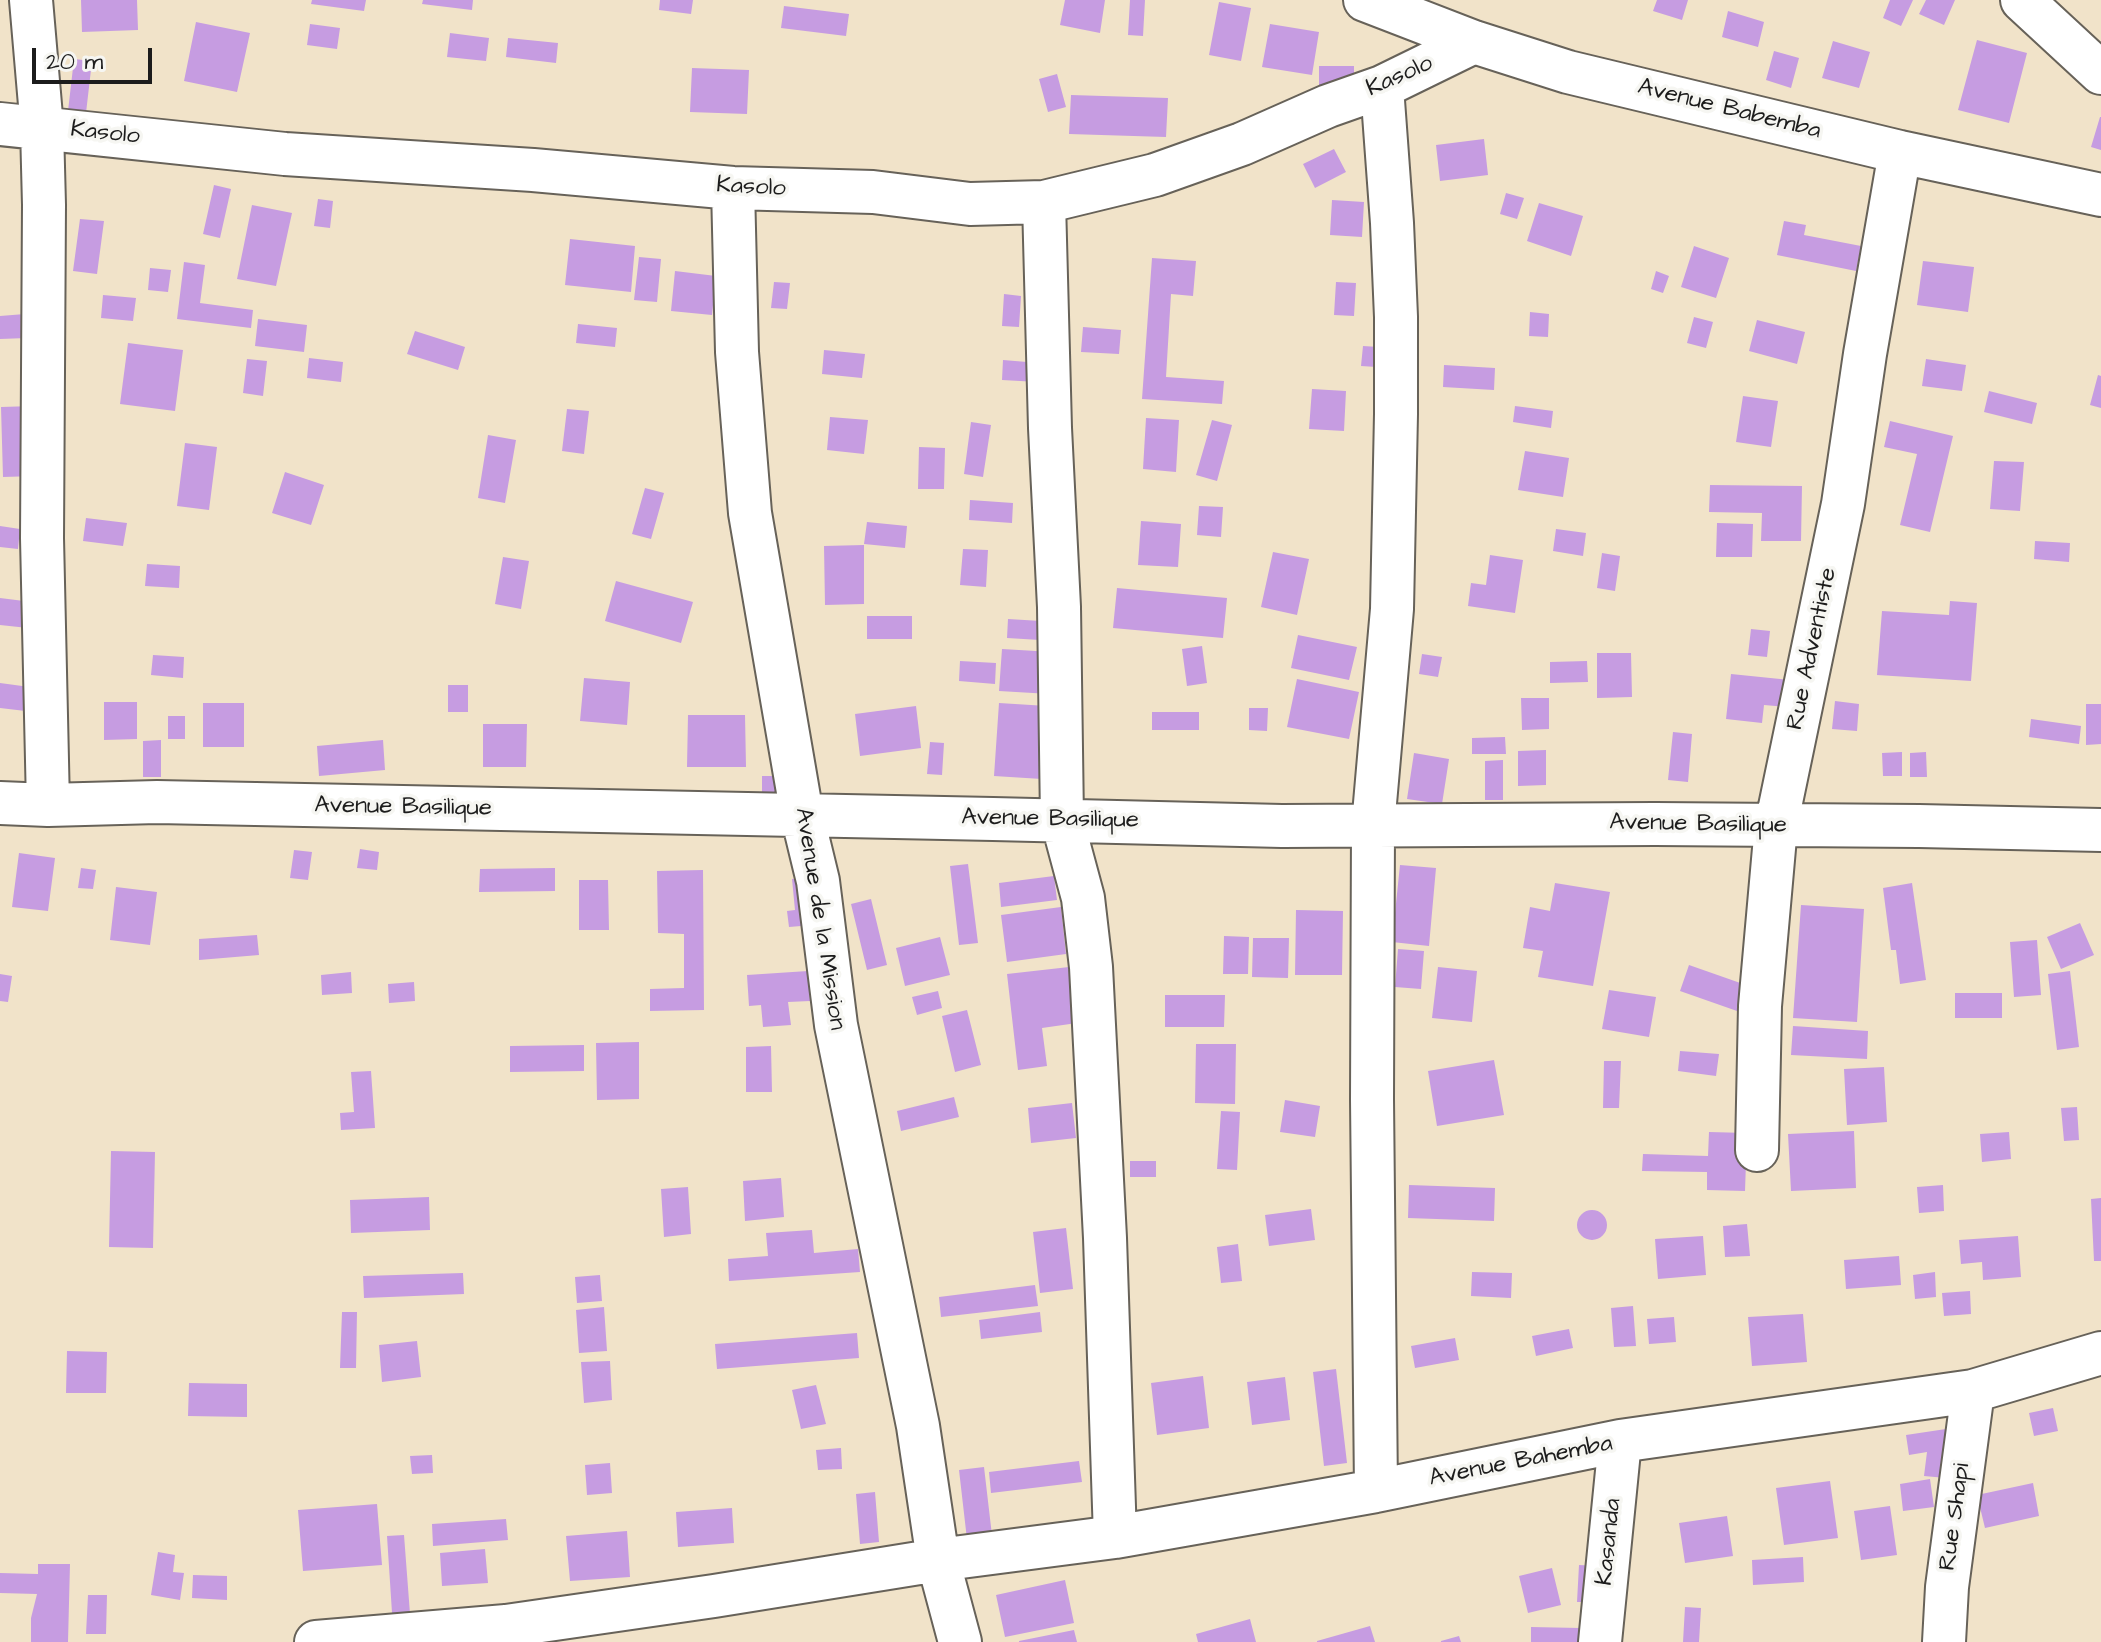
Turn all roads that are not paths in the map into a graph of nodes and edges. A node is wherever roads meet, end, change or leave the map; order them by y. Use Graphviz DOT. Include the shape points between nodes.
graph roads {
  1 [pos="31,0"];
  2 [pos="2022,0"];
  3 [pos="1379,3"];
  4 [pos="1474,42"];
  5 [pos="2101,73"];
  6 [pos="1382,87"];
  7 [pos="0,124"];
  8 [pos="42,128"];
  9 [pos="1900,152"];
  10 [pos="733,188"];
  11 [pos="2101,195"];
  12 [pos="1044,202"];
  13 [pos="0,803"];
  14 [pos="48,805"];
  15 [pos="802,815"];
  16 [pos="1062,820"];
  17 [pos="1373,826"];
  18 [pos="1776,826"];
  19 [pos="2101,830"];
  20 [pos="1757,1150"];
  21 [pos="2101,1353"];
  22 [pos="1973,1391"];
  23 [pos="1620,1441"];
  24 [pos="1376,1491"];
  25 [pos="1115,1537"];
  26 [pos="938,1560"];
  27 [pos="316,1642"];
  28 [pos="960,1642"];
  29 [pos="1600,1642"];
  30 [pos="1944,1642"];
  1 -- 8 [label="street"];
  2 -- 5 [label="street"];
  3 -- 4 [label="street, Avenue Babemba"];
  4 -- 6 [label="street, Kasolo"];
  4 -- 9 [label="street, Avenue Babemba" via="1568,72"];
  6 -- 12 [label="street, Kasolo" via="1155,175"];
  6 -- 17 [label="street" via="1392,223 1396,414 1392,609"];
  7 -- 8 [label="street, Kasolo"];
  8 -- 10 [label="street, Kasolo" via="285,154"];
  8 -- 14 [label="street"];
  9 -- 11 [label="street, Avenue Babemba"];
  9 -- 18 [label="street, Rue Adventiste" via="1843,504"];
  10 -- 12 [label="street, Kasolo" via="873,192 970,204"];
  10 -- 15 [label="street, Avenue de la Mission" via="737,352 750,513"];
  12 -- 16 [label="street"];
  13 -- 14 [label="street, Avenue Basilique"];
  14 -- 15 [label="street, Avenue Basilique" via="157,802"];
  15 -- 16 [label="street, Avenue Basilique"];
  15 -- 26 [label="street, Avenue de la Mission" via="818,881 836,1025 918,1426"];
  16 -- 17 [label="street, Avenue Basilique"];
  16 -- 25 [label="street" via="1083,898 1091,967"];
  17 -- 18 [label="street, Avenue Basilique"];
  17 -- 24 [label="street"];
  18 -- 19 [label="street, Avenue Basilique"];
  18 -- 20 [label="street, Rue Adventiste" via="1760,1006"];
  21 -- 22 [label="street, Avenue Bahemba"];
  22 -- 23 [label="street, Avenue Bahemba"];
  22 -- 30 [label="street, Rue Shapi"];
  23 -- 24 [label="street, Avenue Bahemba"];
  23 -- 29 [label="street, Kasanda"];
  24 -- 25 [label="street, Avenue Bahemba"];
  25 -- 26 [label="street, Avenue Bahemba"];
  26 -- 27 [label="street, Avenue Bahemba" via="506,1626"];
  26 -- 28 [label="street, Avenue de la Mission"];
}
